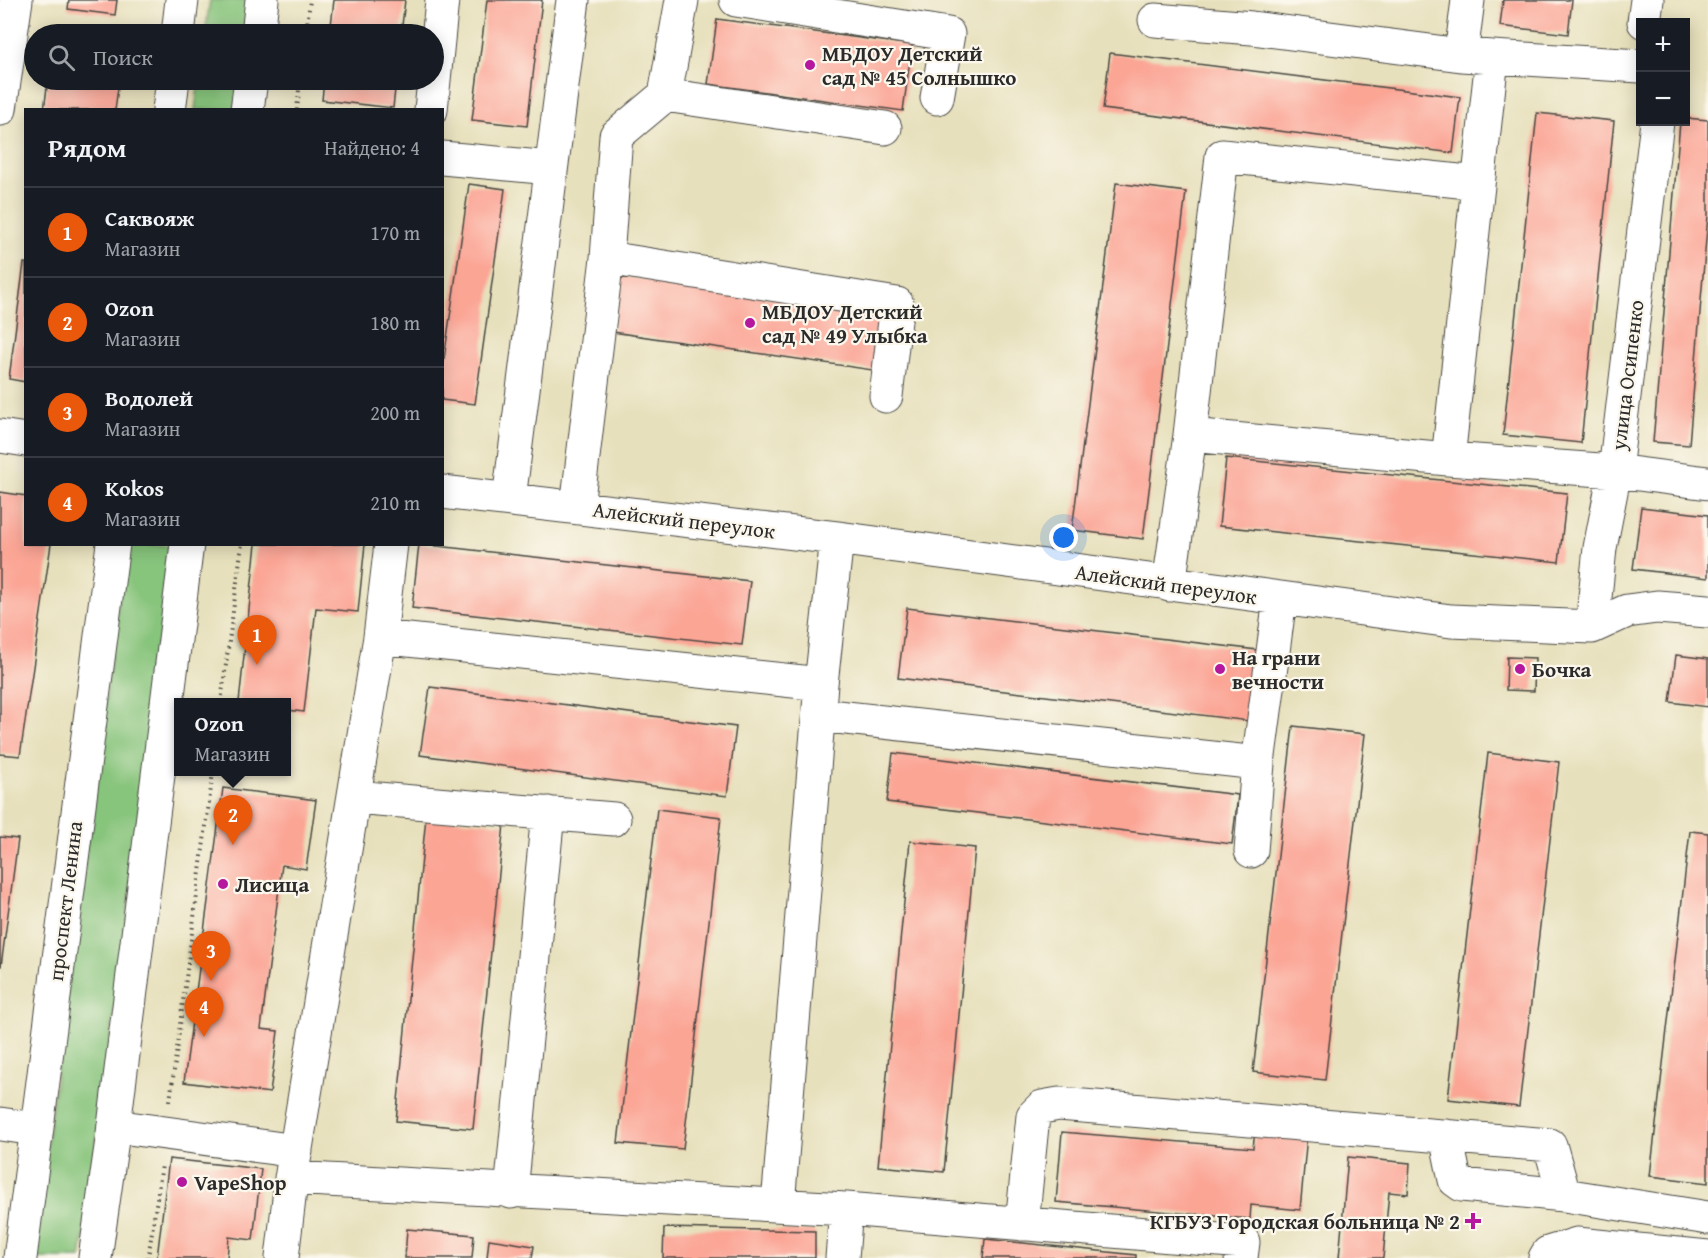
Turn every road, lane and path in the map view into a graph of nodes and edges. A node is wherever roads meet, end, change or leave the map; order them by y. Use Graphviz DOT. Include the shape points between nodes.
graph roads {
  1 [pos="16,0"];
  2 [pos="182,0"];
  3 [pos="262,0"];
  4 [pos="310,0"];
  5 [pos="442,0"];
  6 [pos="573,0"];
  7 [pos="682,0"];
  8 [pos="736,0"];
  9 [pos="1468,0"];
  10 [pos="1647,0"];
  11 [pos="1253,14"];
  12 [pos="1645,18"];
  13 [pos="1155,20"];
  14 [pos="179,24"];
  15 [pos="259,24"];
  16 [pos="307,24"];
  17 [pos="440,24"];
  18 [pos="1476,56"];
  19 [pos="1636,64"];
  20 [pos="171,90"];
  21 [pos="250,90"];
  22 [pos="299,90"];
  23 [pos="433,90"];
  24 [pos="665,95"];
  25 [pos="937,98"];
  26 [pos="169,108"];
  27 [pos="247,108"];
  28 [pos="297,108"];
  29 [pos="431,108"];
  30 [pos="0,109"];
  31 [pos="1657,126"];
  32 [pos="885,128"];
  33 [pos="444,158"];
  34 [pos="551,168"];
  35 [pos="1478,183"];
  36 [pos="607,258"];
  37 [pos="886,396"];
  38 [pos="1190,435"];
  39 [pos="0,436"];
  40 [pos="24,440"];
  41 [pos="1448,459"];
  42 [pos="1615,471"];
  43 [pos="1708,483"];
  44 [pos="444,492"];
  45 [pos="509,499"];
  46 [pos="577,507"];
  47 [pos="837,538"];
  48 [pos="113,546"];
  49 [pos="187,546"];
  50 [pos="242,546"];
  51 [pos="391,546"];
  52 [pos="1168,585"];
  53 [pos="1280,599"];
  54 [pos="1708,611"];
  55 [pos="1592,627"];
  56 [pos="380,637"];
  57 [pos="222,698"];
  58 [pos="820,700"];
  59 [pos="1258,763"];
  60 [pos="212,776"];
  61 [pos="354,797"];
  62 [pos="548,813"];
  63 [pos="614,819"];
  64 [pos="1251,851"];
  65 [pos="0,1124"];
  66 [pos="114,1126"];
  67 [pos="36,1129"];
  68 [pos="166,1133"];
  69 [pos="1446,1136"];
  70 [pos="294,1164"];
  71 [pos="511,1192"];
  72 [pos="1564,1195"];
  73 [pos="778,1205"];
  74 [pos="846,1209"];
  75 [pos="1708,1218"];
  76 [pos="1022,1224"];
  77 [pos="1636,1254"];
  78 [pos="1708,1257"];
  79 [pos="20,1258"];
  80 [pos="95,1258"];
  81 [pos="148,1258"];
  82 [pos="282,1258"];
  83 [pos="842,1258"];
  84 [pos="1241,1258"];
  85 [pos="1545,1258"];
  1 -- 30 [label="street"];
  2 -- 14 [label="street"];
  3 -- 15 [label="street"];
  4 -- 16 [label="path"];
  5 -- 17 [label="street"];
  6 -- 34 [label="street"];
  7 -- 24 [label="street"];
  8 -- 25 [label="street" via="948,34"];
  9 -- 18 [label="street"];
  10 -- 12 [label="street"];
  11 -- 13 [label="street"];
  11 -- 18 [label="street"];
  18 -- 19 [label="street"];
  18 -- 35 [label="street"];
  20 -- 26 [label="street"];
  21 -- 27 [label="street"];
  22 -- 28 [label="path"];
  23 -- 29 [label="street"];
  24 -- 32 [label="street"];
  24 -- 36 [label="street" via="616,136"];
  31 -- 42 [label="street, улица Осипенко"];
  33 -- 34 [label="street"];
  34 -- 45 [label="street"];
  35 -- 38 [label="street" via="1222,156"];
  35 -- 41 [label="street"];
  36 -- 37 [label="street" via="897,304"];
  36 -- 46 [label="street"];
  38 -- 41 [label="street"];
  38 -- 52 [label="street"];
  39 -- 40 [label="street"];
  41 -- 42 [label="street"];
  42 -- 43 [label="street"];
  42 -- 55 [label="street, улица Осипенко" via="1600,548"];
  44 -- 45 [label="street, Алейский переулок"];
  45 -- 46 [label="street, Алейский переулок"];
  46 -- 47 [label="street, Алейский переулок"];
  47 -- 52 [label="street, Алейский переулок"];
  47 -- 58 [label="street"];
  48 -- 67 [label="street, проспект Ленина"];
  49 -- 66 [label="street"];
  50 -- 57 [label="path"];
  51 -- 56 [label="street"];
  52 -- 53 [label="street, Алейский переулок"];
  53 -- 55 [label="street, Алейский переулок" via="1451,621"];
  53 -- 59 [label="street"];
  54 -- 55 [label="street, Алейский переулок" via="1657,607 1627,611"];
  56 -- 58 [label="street"];
  56 -- 61 [label="street"];
  58 -- 59 [label="street"];
  58 -- 73 [label="street"];
  59 -- 64 [label="street"];
  60 -- 68 [label="path"];
  61 -- 62 [label="street"];
  61 -- 70 [label="street"];
  62 -- 63 [label="street"];
  62 -- 71 [label="street"];
  65 -- 67 [label="street"];
  66 -- 68 [label="street"];
  66 -- 80 [label="street"];
  67 -- 79 [label="street, проспект Ленина"];
  68 -- 70 [label="street"];
  68 -- 81 [label="path"];
  69 -- 72 [label="street" via="1455,1180 1462,1185"];
  69 -- 72 [label="street" via="1550,1145"];
  69 -- 76 [label="street" via="1059,1104 1042,1107 1033,1116"];
  70 -- 71 [label="street"];
  70 -- 82 [label="street"];
  71 -- 73 [label="street"];
  72 -- 75 [label="street"];
  73 -- 74 [label="street"];
  74 -- 76 [label="street"];
  74 -- 83 [label="street"];
  76 -- 84 [label="street" via="1243,1242"];
  77 -- 78 [label="street"];
  77 -- 85 [label="street" via="1577,1244"];
}
